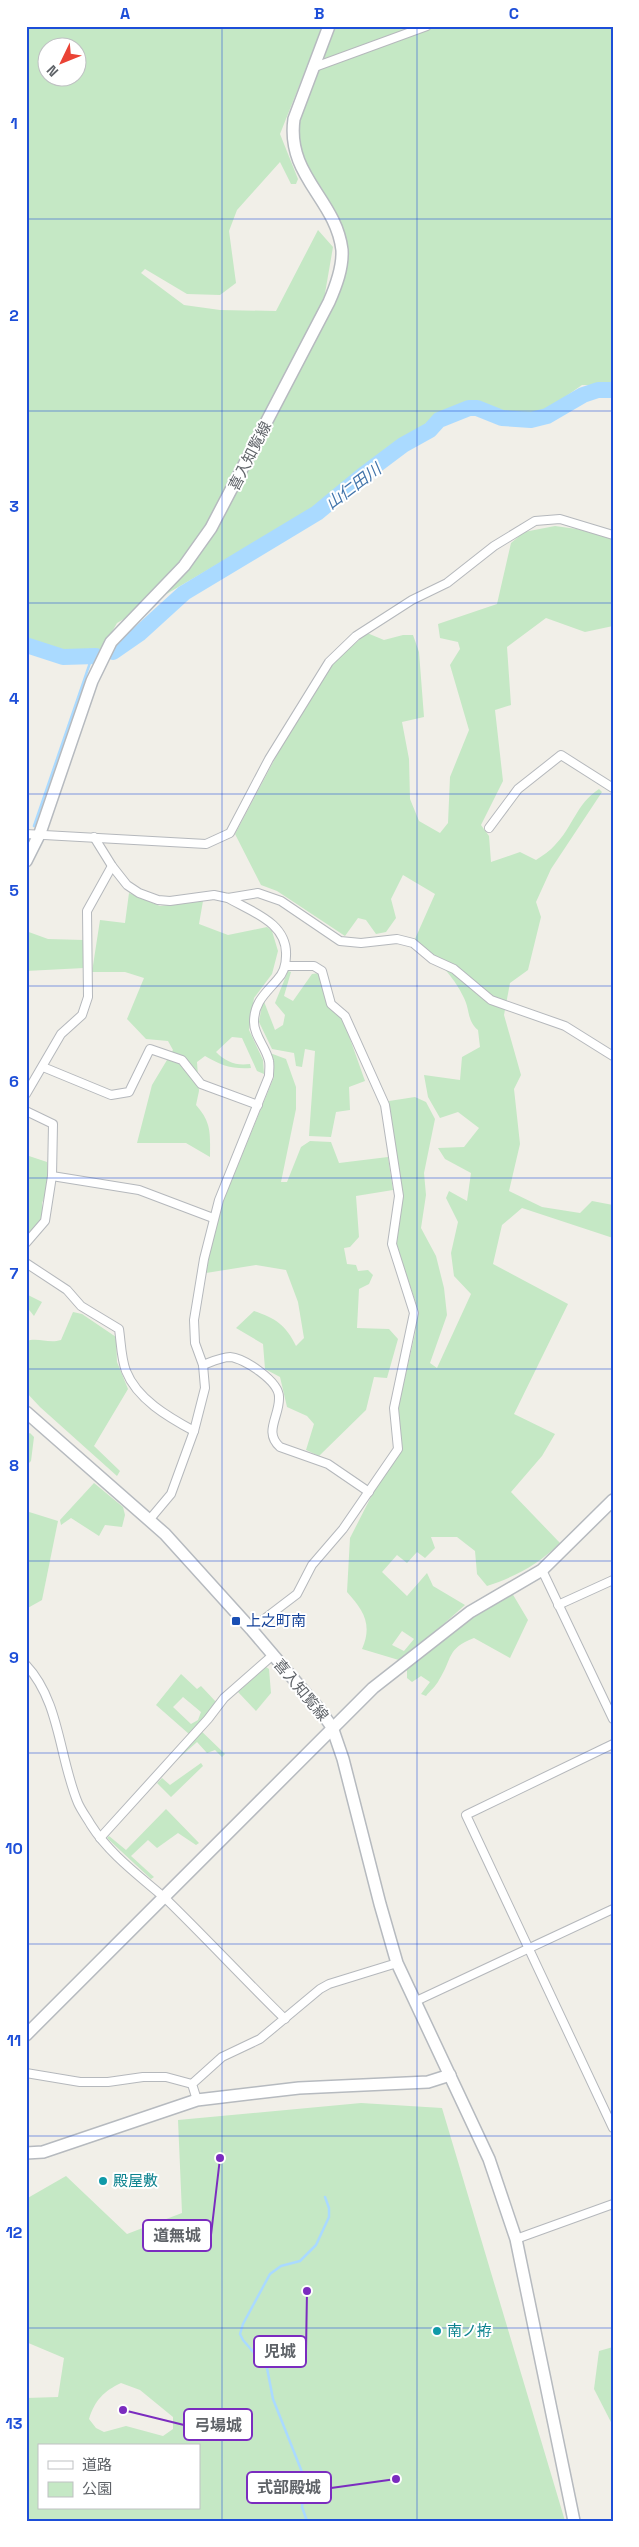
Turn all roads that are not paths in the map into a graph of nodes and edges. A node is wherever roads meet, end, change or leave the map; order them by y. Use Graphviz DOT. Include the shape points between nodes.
graph roads {
  1 [pos="329,26"];
  2 [pos="427,26"];
  3 [pos="312,68"];
  4 [pos="613,535"];
  5 [pos="613,788"];
  6 [pos="489,828"];
  7 [pos="40,833"];
  8 [pos="26,834"];
  9 [pos="94,837"];
  10 [pos="26,862"];
  11 [pos="112,866"];
  12 [pos="228,898"];
  13 [pos="286,966"];
  14 [pos="613,1056"];
  15 [pos="44,1067"];
  16 [pos="26,1094"];
  17 [pos="258,1105"];
  18 [pos="26,1111"];
  19 [pos="52,1176"];
  20 [pos="213,1218"];
  21 [pos="26,1243"];
  22 [pos="26,1263"];
  23 [pos="204,1365"];
  24 [pos="26,1412"];
  25 [pos="194,1431"];
  26 [pos="369,1492"];
  27 [pos="613,1500"];
  28 [pos="150,1519"];
  29 [pos="542,1570"];
  30 [pos="613,1580"];
  31 [pos="558,1605"];
  32 [pos="251,1629"];
  33 [pos="272,1655"];
  34 [pos="26,1665"];
  35 [pos="613,1719"];
  36 [pos="332,1727"];
  37 [pos="613,1744"];
  38 [pos="100,1838"];
  39 [pos="164,1898"];
  40 [pos="613,1909"];
  41 [pos="528,1949"];
  42 [pos="397,1963"];
  43 [pos="414,2002"];
  44 [pos="285,2019"];
  45 [pos="26,2036"];
  46 [pos="26,2073"];
  47 [pos="450,2075"];
  48 [pos="192,2084"];
  49 [pos="197,2100"];
  50 [pos="613,2128"];
  51 [pos="26,2153"];
  52 [pos="613,2204"];
  53 [pos="516,2238"];
  54 [pos="574,2521"];
  1 -- 3 [label="main road, 喜入知覧線"];
  2 -- 3 [label="street"];
  3 -- 7 [label="main road, 喜入知覧線" via="292,134 297,160 339,234 342,251 337,282 211,528 184,566 111,642 92,681"];
  4 -- 9 [label="street" via="560,519 535,521 494,546 447,583 412,600 356,636 329,662 269,759 230,833 219,840 206,844"];
  5 -- 6 [label="street" via="561,755 518,788"];
  7 -- 8 [label="street"];
  7 -- 9 [label="street"];
  7 -- 10 [label="main road, 喜入知覧線"];
  9 -- 11 [label="street"];
  11 -- 12 [label="street" via="127,885 158,900 214,895"];
  11 -- 15 [label="street" via="87,911 88,997 82,1015 61,1034"];
  12 -- 13 [label="street" via="281,932 286,946"];
  12 -- 14 [label="street" via="258,893 281,901 340,941 362,943 397,939 413,943 432,959 454,969 491,1000 565,1026"];
  13 -- 17 [label="street" via="258,1000 254,1022 269,1061 268,1076"];
  13 -- 26 [label="street" via="314,966 322,971 331,1004 346,1016 385,1105 398,1196 392,1244 414,1313 394,1408 398,1449"];
  15 -- 16 [label="street"];
  15 -- 17 [label="street" via="111,1095 129,1092 150,1049 182,1060 201,1084"];
  17 -- 20 [label="street"];
  18 -- 19 [label="street" via="53,1124"];
  19 -- 20 [label="street" via="138,1190"];
  19 -- 21 [label="street" via="45,1222"];
  20 -- 23 [label="street" via="194,1320 195,1343"];
  22 -- 25 [label="street" via="67,1290 80,1306 119,1329 126,1370 136,1389 172,1420"];
  23 -- 25 [label="street" via="205,1388"];
  23 -- 26 [label="street" via="228,1357 263,1374 276,1386 279,1396 271,1435 275,1443 280,1448 328,1464"];
  24 -- 28 [label="main road, 喜入知覧線"];
  25 -- 28 [label="street" via="171,1494"];
  26 -- 32 [label="street" via="312,1565 297,1594"];
  27 -- 29 [label="main road"];
  28 -- 32 [label="main road, 喜入知覧線"];
  29 -- 31 [label="street"];
  29 -- 36 [label="main road" via="470,1612 373,1688"];
  30 -- 31 [label="street"];
  31 -- 35 [label="street"];
  32 -- 33 [label="main road, 喜入知覧線"];
  33 -- 36 [label="main road, 喜入知覧線"];
  33 -- 38 [label="street" via="224,1698"];
  34 -- 38 [label="street" via="46,1692 78,1804"];
  36 -- 39 [label="main road, 喜入知覧線"];
  36 -- 42 [label="main road"];
  37 -- 41 [label="street" via="466,1815"];
  38 -- 39 [label="street"];
  39 -- 44 [label="street"];
  39 -- 45 [label="main road, 喜入知覧線"];
  40 -- 41 [label="street"];
  41 -- 43 [label="street"];
  41 -- 50 [label="street"];
  42 -- 43 [label="main road"];
  42 -- 44 [label="street" via="329,1984"];
  43 -- 47 [label="main road"];
  44 -- 48 [label="street" via="260,2039 222,2057"];
  46 -- 48 [label="street" via="80,2082 166,2077"];
  47 -- 49 [label="main road" via="428,2082 300,2088"];
  47 -- 53 [label="main road" via="502,2193"];
  48 -- 49 [label="street"];
  49 -- 51 [label="main road" via="43,2152"];
  52 -- 53 [label="street"];
  53 -- 54 [label="main road"];
}
